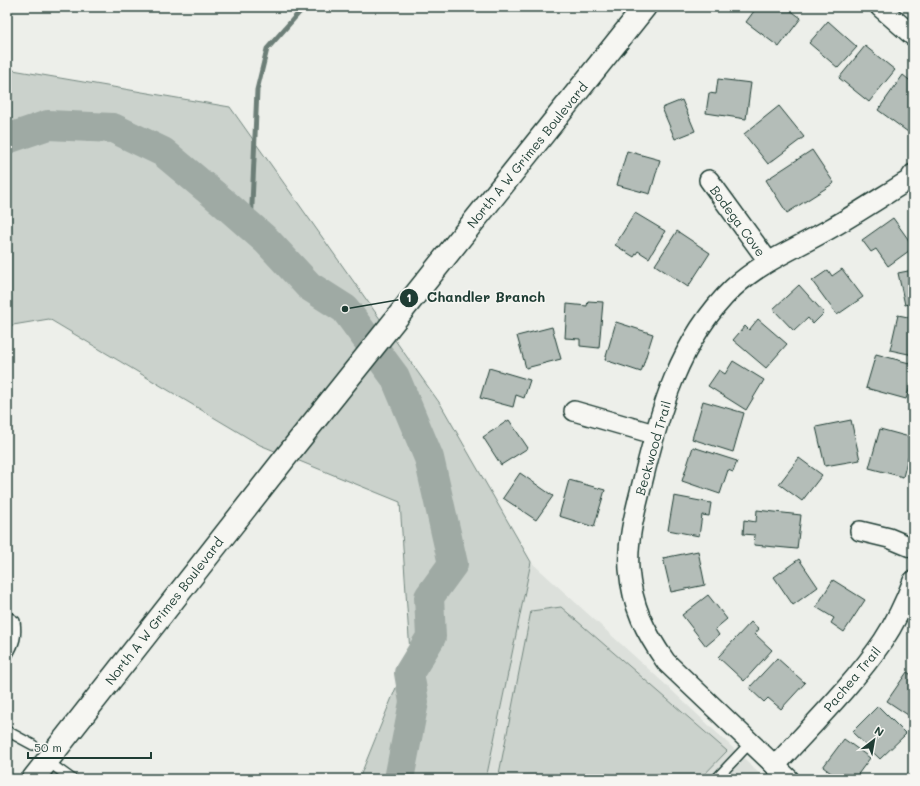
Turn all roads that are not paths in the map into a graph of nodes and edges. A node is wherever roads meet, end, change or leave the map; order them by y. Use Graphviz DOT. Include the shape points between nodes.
graph roads {
  1 [pos="645,7"];
  2 [pos="880,7"];
  3 [pos="913,36"];
  4 [pos="709,180"];
  5 [pos="912,180"];
  6 [pos="768,262"];
  7 [pos="574,411"];
  8 [pos="654,434"];
  9 [pos="860,530"];
  10 [pos="913,548"];
  11 [pos="913,581"];
  12 [pos="7,616"];
  13 [pos="7,656"];
  14 [pos="7,731"];
  15 [pos="751,742"];
  16 [pos="39,753"];
  17 [pos="775,766"];
  18 [pos="32,779"];
  19 [pos="72,779"];
  20 [pos="716,779"];
  21 [pos="789,779"];
  1 -- 16 [label="main road, North A W Grimes Boulevard" via="296,444"];
  2 -- 3 [label="street"];
  4 -- 6 [label="street, Bodega Cove"];
  5 -- 6 [label="street, Beckwood Trail"];
  6 -- 8 [label="street, Beckwood Trail" via="733,288 714,308 697,332 677,370"];
  7 -- 8 [label="street"];
  8 -- 15 [label="street, Beckwood Trail" via="629,542 629,568 640,618 651,641 666,662"];
  9 -- 10 [label="street"];
  11 -- 17 [label="street, Pachea Trail" via="904,604 884,640 860,672"];
  12 -- 13 [label="lane" via="15,621 17,633 14,645"];
  14 -- 16 [label="lane"];
  15 -- 17 [label="street, Beckwood Trail"];
  15 -- 20 [label="lane"];
  16 -- 18 [label="main road, North A W Grimes Boulevard"];
  16 -- 19 [label="lane"];
  17 -- 21 [label="street, Beckwood Trail"];
}
